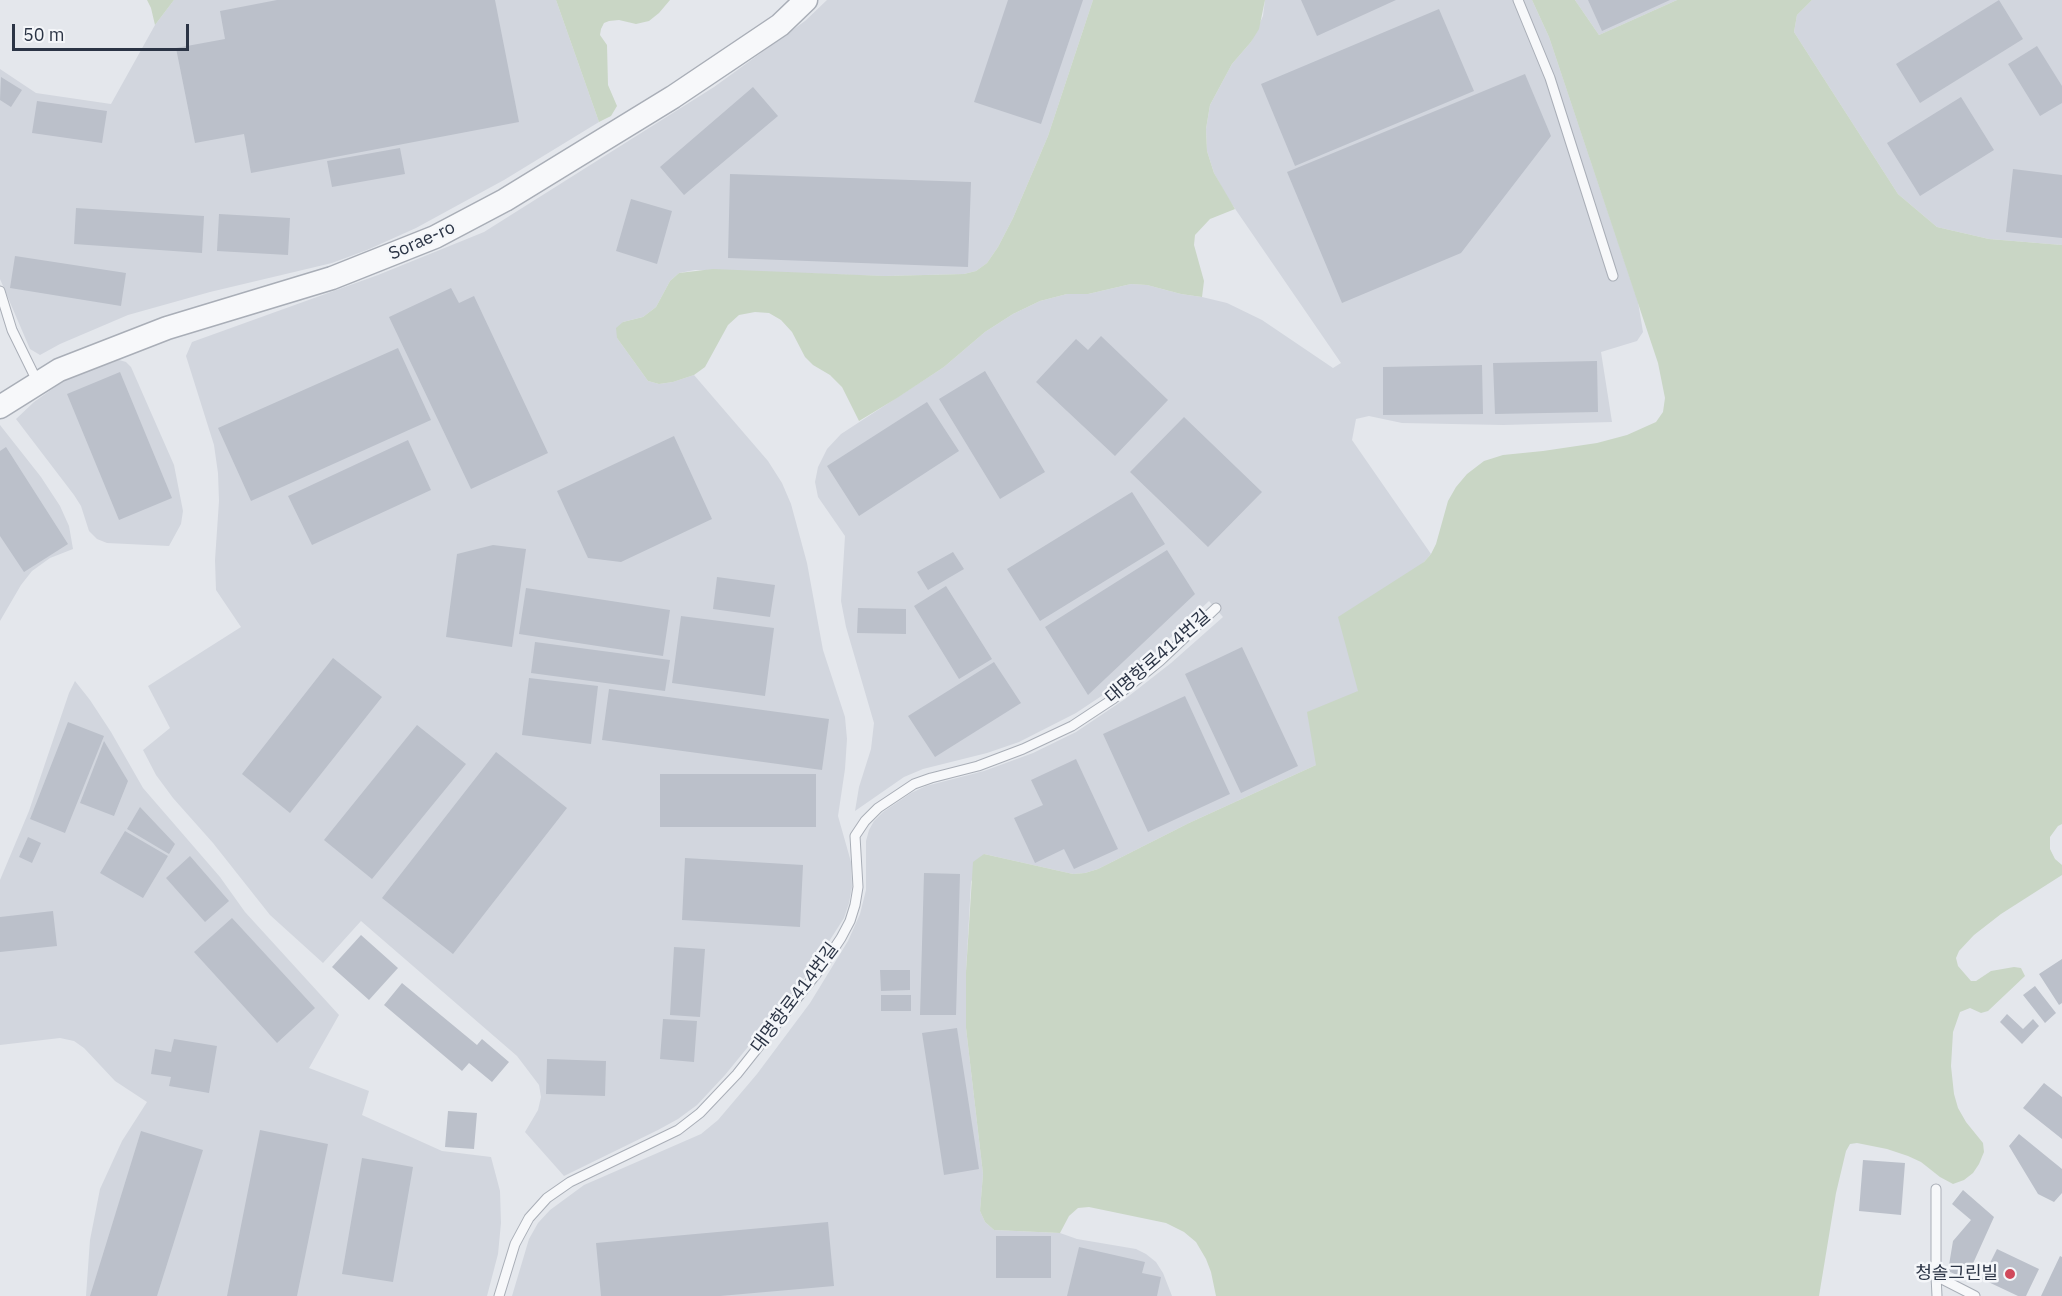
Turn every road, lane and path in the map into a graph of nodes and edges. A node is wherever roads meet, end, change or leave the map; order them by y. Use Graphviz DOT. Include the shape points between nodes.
graph roads {
  1 [pos="806,0"];
  2 [pos="1518,0"];
  3 [pos="1614,276"];
  4 [pos="0,291"];
  5 [pos="38,383"];
  6 [pos="0,407"];
  7 [pos="1215,608"];
  8 [pos="1936,1189"];
  9 [pos="1936,1276"];
  10 [pos="499,1296"];
  11 [pos="1937,1296"];
  12 [pos="1975,1296"];
  1 -- 5 [label="street, Sorae-ro" via="780,25 673,97 505,200 435,237 332,278 167,328 59,370"];
  2 -- 3 [label="lane" via="1550,78"];
  4 -- 5 [label="lane" via="12,330"];
  5 -- 6 [label="street, Sorae-ro"];
  7 -- 10 [label="lane, 대명항로414번길" via="1152,667 1072,726 978,766 914,784 865,821 855,836 855,905 841,938 821,968 737,1074 700,1113 678,1130 570,1182 547,1198 529,1218 515,1244"];
  8 -- 9 [label="lane"];
  9 -- 11 [label="lane"];
  9 -- 12 [label="lane"];
}
